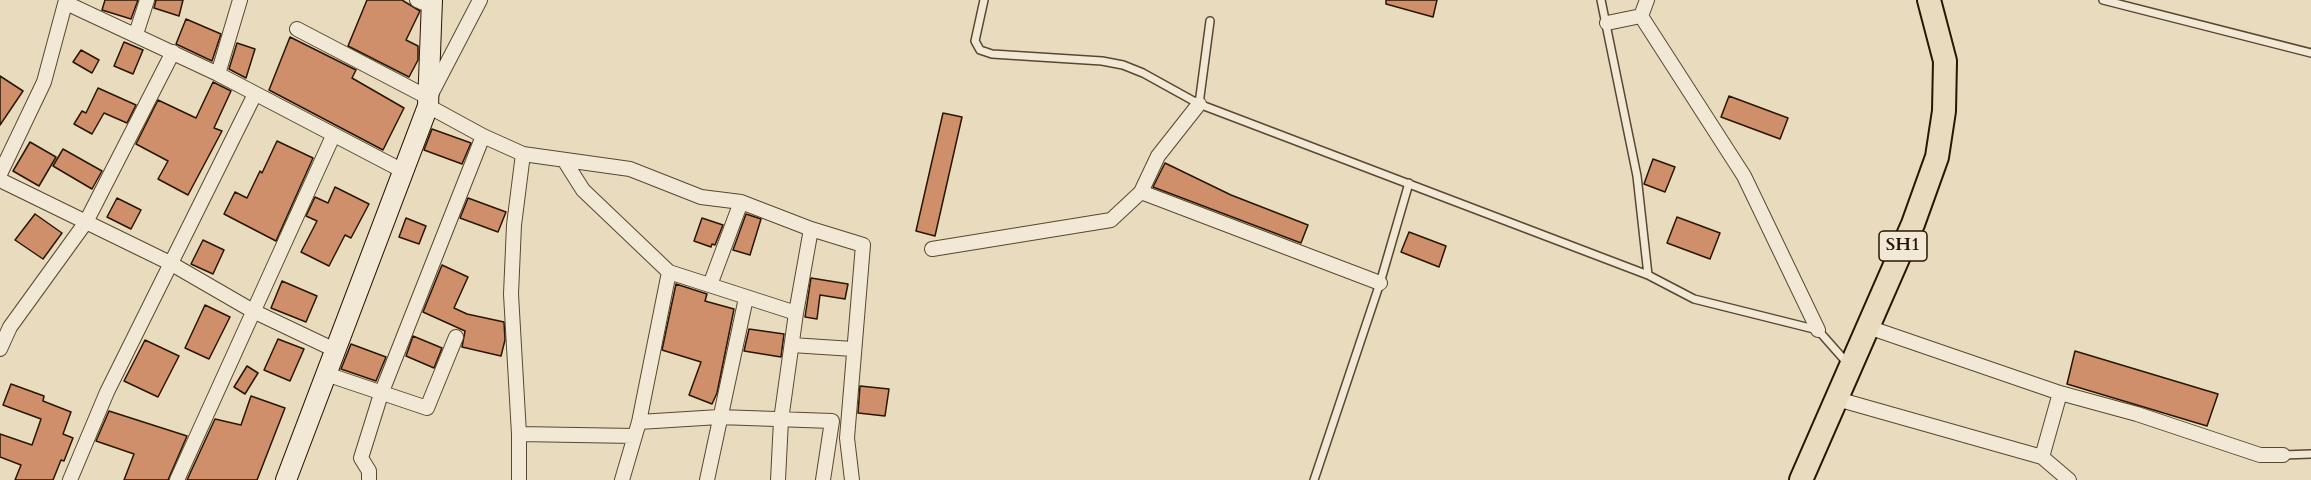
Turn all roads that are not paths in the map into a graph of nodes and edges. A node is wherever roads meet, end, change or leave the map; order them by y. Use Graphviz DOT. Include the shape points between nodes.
graph roads {
  1 [pos="147,0"];
  2 [pos="240,0"];
  3 [pos="480,0"];
  4 [pos="984,0"];
  5 [pos="1601,0"];
  6 [pos="1647,0"];
  7 [pos="1929,0"];
  8 [pos="2103,0"];
  9 [pos="66,1"];
  10 [pos="427,2"];
  11 [pos="2115,2"];
  12 [pos="1641,15"];
  13 [pos="1210,21"];
  14 [pos="1607,23"];
  15 [pos="297,29"];
  16 [pos="136,34"];
  17 [pos="173,52"];
  18 [pos="2311,52"];
  19 [pos="218,74"];
  20 [pos="255,94"];
  21 [pos="428,102"];
  22 [pos="1199,104"];
  23 [pos="333,136"];
  24 [pos="483,136"];
  25 [pos="523,154"];
  26 [pos="564,160"];
  27 [pos="405,172"];
  28 [pos="0,174"];
  29 [pos="0,180"];
  30 [pos="1409,183"];
  31 [pos="1141,192"];
  32 [pos="741,201"];
  33 [pos="86,222"];
  34 [pos="811,229"];
  35 [pos="932,249"];
  36 [pos="170,263"];
  37 [pos="669,272"];
  38 [pos="1648,275"];
  39 [pos="1380,283"];
  40 [pos="710,285"];
  41 [pos="746,298"];
  42 [pos="254,311"];
  43 [pos="796,313"];
  44 [pos="5,324"];
  45 [pos="1868,327"];
  46 [pos="1818,330"];
  47 [pos="456,337"];
  48 [pos="792,345"];
  49 [pos="0,349"];
  50 [pos="853,349"];
  51 [pos="335,350"];
  52 [pos="1852,368"];
  53 [pos="327,374"];
  54 [pos="2060,393"];
  55 [pos="381,394"];
  56 [pos="1837,399"];
  57 [pos="719,417"];
  58 [pos="781,420"];
  59 [pos="639,422"];
  60 [pos="519,435"];
  61 [pos="635,436"];
  62 [pos="2311,454"];
  63 [pos="2283,455"];
  64 [pos="2042,457"];
  65 [pos="70,480"];
  66 [pos="177,480"];
  67 [pos="286,480"];
  68 [pos="369,480"];
  69 [pos="519,480"];
  70 [pos="622,480"];
  71 [pos="707,480"];
  72 [pos="778,480"];
  73 [pos="823,480"];
  74 [pos="852,480"];
  75 [pos="1314,480"];
  76 [pos="1801,480"];
  77 [pos="2068,480"];
  1 -- 16 [label="street"];
  2 -- 19 [label="street"];
  3 -- 21 [label="street"];
  4 -- 22 [label="lane" via="975,41 980,50 1123,65"];
  5 -- 14 [label="lane"];
  6 -- 12 [label="street"];
  7 -- 45 [label="main road, SH1" via="1945,61 1944,111 1937,157"];
  8 -- 11 [label="lane"];
  9 -- 16 [label="street"];
  9 -- 28 [label="street" via="44,82"];
  10 -- 21 [label="main road"];
  11 -- 18 [label="lane"];
  12 -- 14 [label="street"];
  12 -- 46 [label="street" via="1744,176"];
  13 -- 22 [label="lane"];
  14 -- 38 [label="lane" via="1636,176"];
  15 -- 21 [label="street"];
  16 -- 17 [label="street"];
  17 -- 19 [label="street"];
  17 -- 33 [label="street"];
  19 -- 20 [label="street"];
  20 -- 23 [label="street"];
  20 -- 36 [label="street"];
  21 -- 24 [label="street"];
  21 -- 27 [label="main road"];
  22 -- 30 [label="lane"];
  22 -- 31 [label="street" via="1158,156"];
  23 -- 27 [label="street"];
  23 -- 42 [label="street"];
  24 -- 25 [label="street"];
  24 -- 55 [label="street"];
  25 -- 26 [label="street"];
  25 -- 60 [label="street" via="511,294"];
  26 -- 32 [label="street" via="630,169 701,197"];
  26 -- 37 [label="street" via="583,190"];
  27 -- 51 [label="main road"];
  29 -- 33 [label="street"];
  30 -- 38 [label="lane"];
  30 -- 39 [label="lane"];
  31 -- 35 [label="street" via="1111,220"];
  31 -- 39 [label="street"];
  32 -- 34 [label="street"];
  32 -- 40 [label="street"];
  33 -- 36 [label="street"];
  33 -- 44 [label="street"];
  34 -- 43 [label="street"];
  34 -- 50 [label="street" via="863,245"];
  36 -- 42 [label="street"];
  36 -- 65 [label="street" via="107,392"];
  37 -- 40 [label="street"];
  37 -- 59 [label="street"];
  38 -- 46 [label="lane" via="1694,299"];
  39 -- 75 [label="lane"];
  40 -- 41 [label="street"];
  41 -- 43 [label="street"];
  41 -- 57 [label="street"];
  42 -- 51 [label="street"];
  42 -- 66 [label="street"];
  43 -- 48 [label="street"];
  44 -- 49 [label="street"];
  45 -- 52 [label="main road, SH1"];
  45 -- 54 [label="street"];
  46 -- 52 [label="lane"];
  47 -- 55 [label="street" via="427,408"];
  48 -- 50 [label="street"];
  48 -- 58 [label="street"];
  50 -- 74 [label="street" via="847,438"];
  51 -- 53 [label="main road"];
  52 -- 56 [label="main road, SH1"];
  53 -- 55 [label="street"];
  53 -- 67 [label="main road"];
  54 -- 63 [label="street" via="2260,455"];
  54 -- 64 [label="street"];
  55 -- 68 [label="street" via="361,458 369,471"];
  56 -- 64 [label="street"];
  56 -- 76 [label="main road, SH1"];
  57 -- 58 [label="street"];
  57 -- 59 [label="street"];
  57 -- 71 [label="street"];
  58 -- 72 [label="street"];
  58 -- 73 [label="street" via="832,421"];
  59 -- 61 [label="street"];
  60 -- 61 [label="street"];
  60 -- 69 [label="street"];
  61 -- 70 [label="street"];
  62 -- 63 [label="lane"];
  64 -- 77 [label="street"];
}
